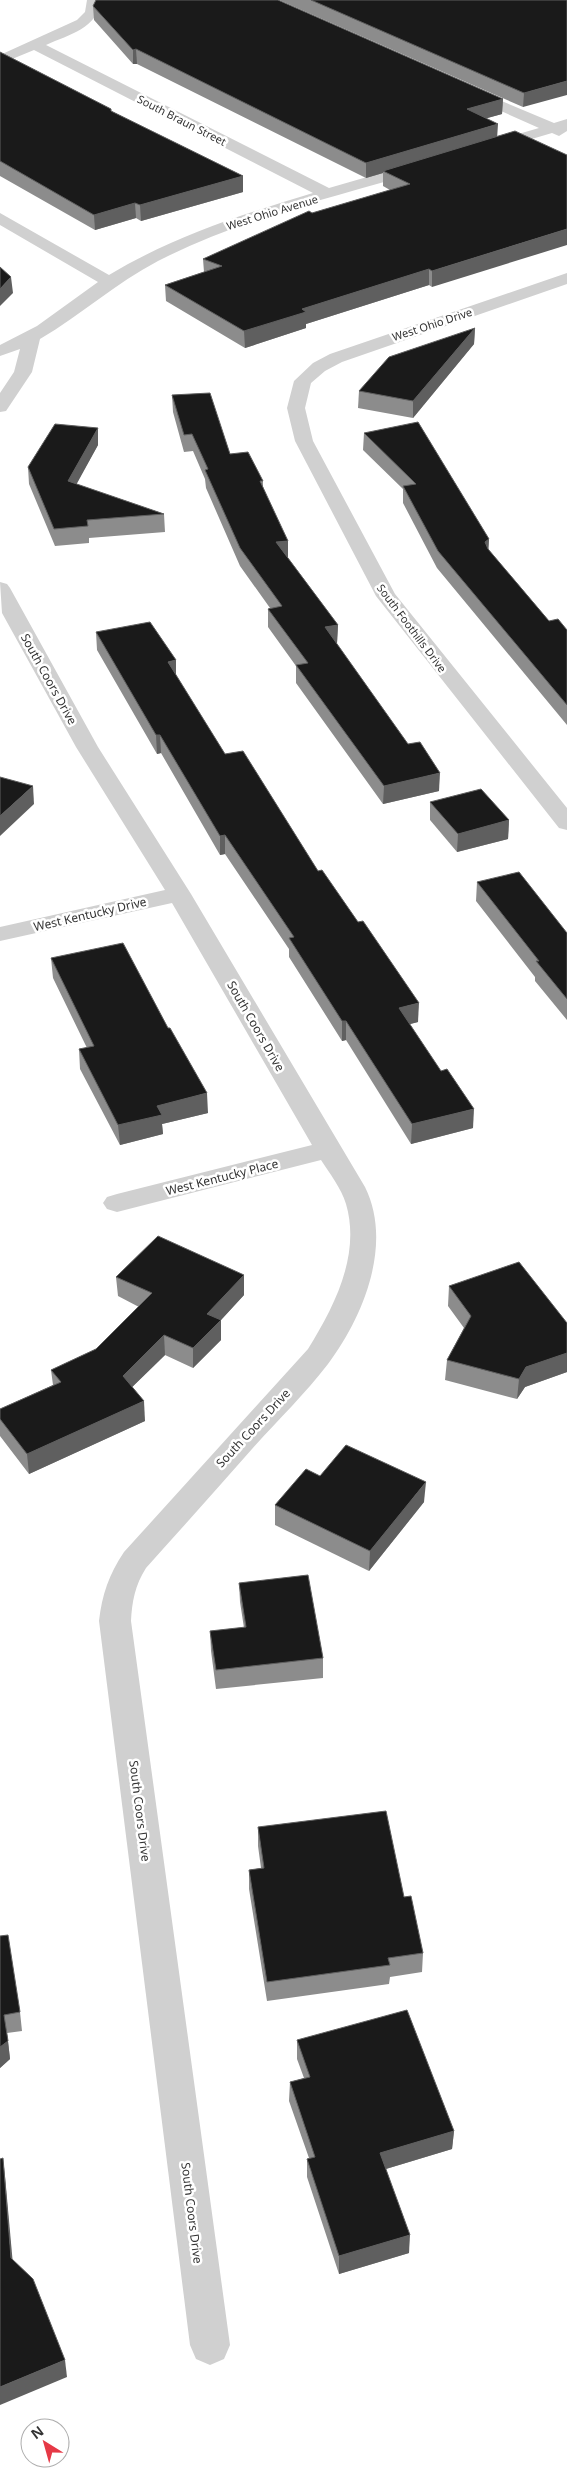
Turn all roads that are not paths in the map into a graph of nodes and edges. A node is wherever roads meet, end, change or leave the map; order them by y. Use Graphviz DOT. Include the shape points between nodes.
graph roads {
  1 [pos="94,0"];
  2 [pos="36,45"];
  3 [pos="0,60"];
  4 [pos="459,87"];
  5 [pos="559,126"];
  6 [pos="567,135"];
  7 [pos="474,151"];
  8 [pos="437,162"];
  9 [pos="328,194"];
  10 [pos="0,218"];
  11 [pos="567,278"];
  12 [pos="109,282"];
  13 [pos="32,338"];
  14 [pos="0,351"];
  15 [pos="303,381"];
  16 [pos="0,407"];
  17 [pos="1,593"];
  18 [pos="567,823"];
  19 [pos="179,894"];
  20 [pos="0,934"];
  21 [pos="328,1150"];
  22 [pos="117,1203"];
  23 [pos="210,2345"];
  1 -- 2 [label="street" via="92,13 82,23"];
  2 -- 3 [label="street"];
  2 -- 9 [label="street, South Braun Street"];
  4 -- 5 [label="street"];
  5 -- 6 [label="street"];
  5 -- 7 [label="street"];
  8 -- 9 [label="street, West Ohio Avenue"];
  9 -- 12 [label="street, West Ohio Avenue" via="216,230"];
  10 -- 12 [label="street"];
  11 -- 15 [label="street, West Ohio Drive" via="354,350 319,367"];
  12 -- 13 [label="street, West Ohio Avenue"];
  13 -- 14 [label="street, West Ohio Avenue"];
  13 -- 16 [label="street" via="23,372"];
  15 -- 18 [label="street, South Foothills Drive" via="296,408 300,430 376,581"];
  17 -- 19 [label="street, South Coors Drive" via="87,747"];
  19 -- 20 [label="street, West Kentucky Drive"];
  19 -- 21 [label="street, South Coors Drive"];
  21 -- 22 [label="street, West Kentucky Place"];
  21 -- 23 [label="street, South Coors Drive" via="354,1190 364,1230 357,1277 336,1326 318,1356 135,1560 123,1577 117,1598 116,1621"];
}
